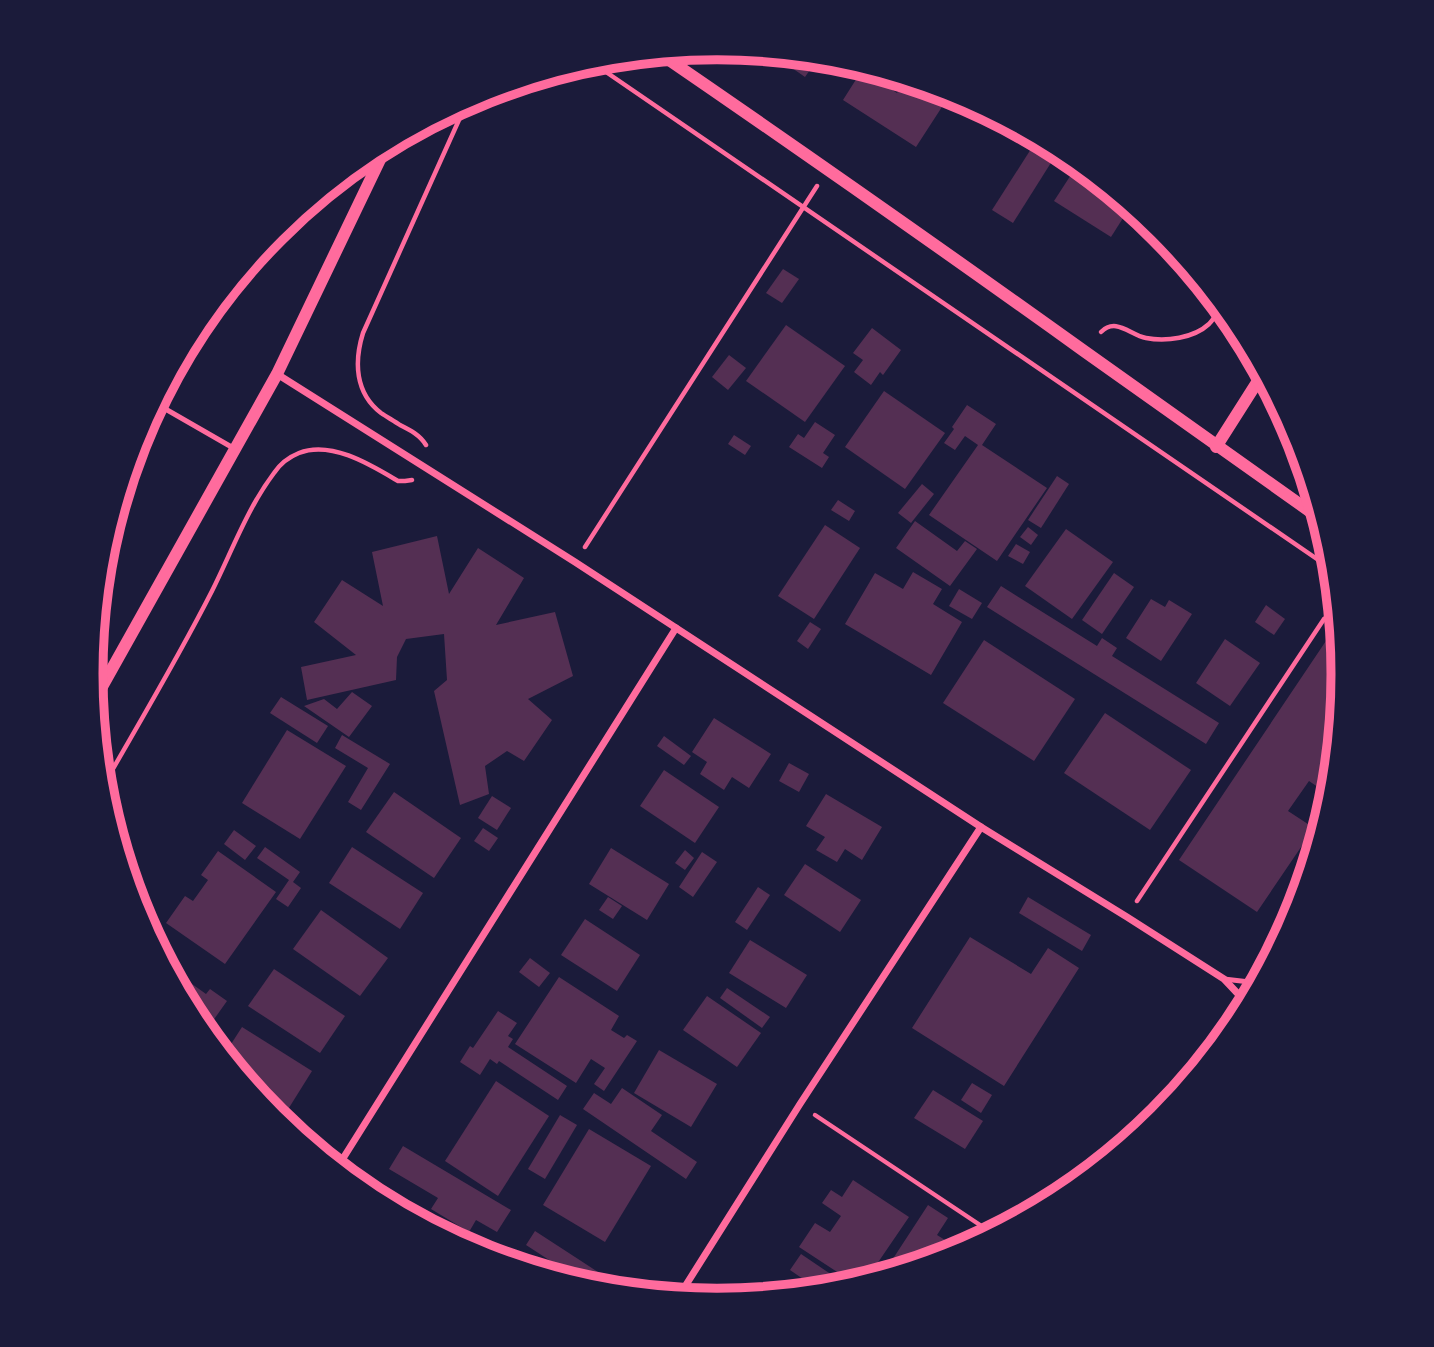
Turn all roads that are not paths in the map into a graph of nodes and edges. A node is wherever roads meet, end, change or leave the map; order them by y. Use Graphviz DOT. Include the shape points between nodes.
graph roads {
  1 [pos="671,62"];
  2 [pos="379,161"];
  3 [pos="277,374"];
  4 [pos="1257,382"];
  5 [pos="163,408"];
  6 [pos="1216,447"];
  7 [pos="235,449"];
  8 [pos="1309,511"];
  9 [pos="676,628"];
  10 [pos="103,683"];
  11 [pos="981,827"];
  12 [pos="1224,979"];
  13 [pos="1249,981"];
  14 [pos="1240,996"];
  15 [pos="342,1160"];
  16 [pos="686,1286"];
  1 -- 6 [label="street"];
  2 -- 3 [label="street"];
  3 -- 7 [label="street"];
  3 -- 9 [label="street"];
  4 -- 6 [label="street"];
  5 -- 7 [label="lane"];
  6 -- 8 [label="street"];
  7 -- 10 [label="street"];
  9 -- 11 [label="street"];
  9 -- 15 [label="street"];
  11 -- 12 [label="street"];
  11 -- 16 [label="street"];
  12 -- 13 [label="lane"];
  12 -- 14 [label="street"];
}
